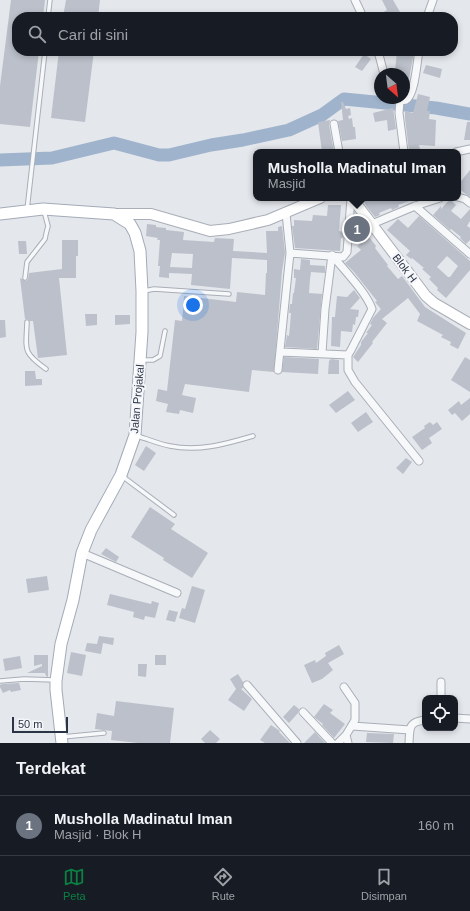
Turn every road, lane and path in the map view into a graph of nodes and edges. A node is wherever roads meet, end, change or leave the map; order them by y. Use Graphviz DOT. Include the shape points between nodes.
graph roads {
  1 [pos="50,0"];
  2 [pos="355,0"];
  3 [pos="433,0"];
  4 [pos="49,12"];
  5 [pos="361,12"];
  6 [pos="429,12"];
  7 [pos="44,56"];
  8 [pos="379,56"];
  9 [pos="418,56"];
  10 [pos="382,68"];
  11 [pos="410,95"];
  12 [pos="398,104"];
  13 [pos="334,124"];
  14 [pos="338,149"];
  15 [pos="404,149"];
  16 [pos="467,149"];
  17 [pos="470,156"];
  18 [pos="461,198"];
  19 [pos="313,201"];
  20 [pos="352,201"];
  21 [pos="354,201"];
  22 [pos="431,201"];
  23 [pos="470,203"];
  24 [pos="415,206"];
  25 [pos="43,210"];
  26 [pos="27,211"];
  27 [pos="286,213"];
  28 [pos="0,214"];
  29 [pos="114,214"];
  30 [pos="372,224"];
  31 [pos="290,253"];
  32 [pos="470,254"];
  33 [pos="332,255"];
  34 [pos="25,278"];
  35 [pos="142,292"];
  36 [pos="229,294"];
  37 [pos="27,322"];
  38 [pos="470,324"];
  39 [pos="164,330"];
  40 [pos="281,352"];
  41 [pos="322,353"];
  42 [pos="348,355"];
  43 [pos="140,360"];
  44 [pos="46,369"];
  45 [pos="278,370"];
  46 [pos="134,435"];
  47 [pos="252,436"];
  48 [pos="419,461"];
  49 [pos="121,475"];
  50 [pos="174,514"];
  51 [pos="82,553"];
  52 [pos="177,593"];
  53 [pos="56,680"];
  54 [pos="0,681"];
  55 [pos="441,682"];
  56 [pos="247,685"];
  57 [pos="344,687"];
  58 [pos="441,695"];
  59 [pos="303,712"];
  60 [pos="458,718"];
  61 [pos="470,719"];
  62 [pos="422,720"];
  63 [pos="352,726"];
  64 [pos="410,730"];
  65 [pos="104,733"];
  66 [pos="346,735"];
  67 [pos="61,740"];
  68 [pos="297,743"];
  69 [pos="332,743"];
  70 [pos="338,743"];
  71 [pos="348,743"];
  72 [pos="409,743"];
  1 -- 4 [label="lane"];
  2 -- 5 [label="street"];
  3 -- 6 [label="street"];
  7 -- 26 [label="lane"];
  8 -- 10 [label="street"];
  9 -- 11 [label="street"];
  12 -- 15 [label="street"];
  13 -- 14 [label="street"];
  16 -- 17 [label="street"];
  18 -- 23 [label="street"];
  19 -- 27 [label="street"];
  20 -- 33 [label="street" via="347,252 343,257"];
  21 -- 30 [label="street, Blok H"];
  22 -- 24 [label="street"];
  24 -- 30 [label="street"];
  24 -- 32 [label="street"];
  25 -- 26 [label="main road"];
  25 -- 29 [label="main road"];
  25 -- 34 [label="lane" via="48,226 45,239 28,262"];
  26 -- 28 [label="main road"];
  27 -- 29 [label="street" via="230,229 210,231 151,214"];
  27 -- 31 [label="street"];
  29 -- 35 [label="main road, Jalan Projakal" via="130,224 135,233 140,251"];
  30 -- 38 [label="street, Blok H" via="426,296"];
  31 -- 33 [label="street"];
  31 -- 40 [label="street"];
  33 -- 41 [label="street"];
  33 -- 42 [label="street" via="363,293 372,309"];
  35 -- 36 [label="lane" via="154,289"];
  35 -- 43 [label="main road, Jalan Projakal"];
  37 -- 44 [label="lane" via="28,353"];
  39 -- 43 [label="lane" via="160,356 153,360"];
  40 -- 41 [label="street"];
  40 -- 45 [label="street"];
  41 -- 42 [label="street"];
  42 -- 48 [label="street" via="348,370 355,382"];
  43 -- 46 [label="main road, Jalan Projakal"];
  46 -- 47 [label="lane" via="170,446 200,448"];
  46 -- 49 [label="main road, Jalan Projakal"];
  49 -- 50 [label="lane"];
  49 -- 51 [label="main road, Jalan Projakal" via="91,530"];
  51 -- 52 [label="street"];
  51 -- 53 [label="main road, Jalan Projakal" via="61,644"];
  53 -- 54 [label="lane"];
  53 -- 67 [label="main road, Jalan Projakal"];
  55 -- 58 [label="street"];
  56 -- 68 [label="street"];
  57 -- 63 [label="street" via="355,703 355,720"];
  59 -- 69 [label="street"];
  60 -- 61 [label="street"];
  62 -- 64 [label="street" via="415,721"];
  63 -- 64 [label="street"];
  63 -- 66 [label="street"];
  64 -- 72 [label="street"];
  65 -- 67 [label="lane"];
  66 -- 70 [label="street"];
  66 -- 71 [label="street"];
}
